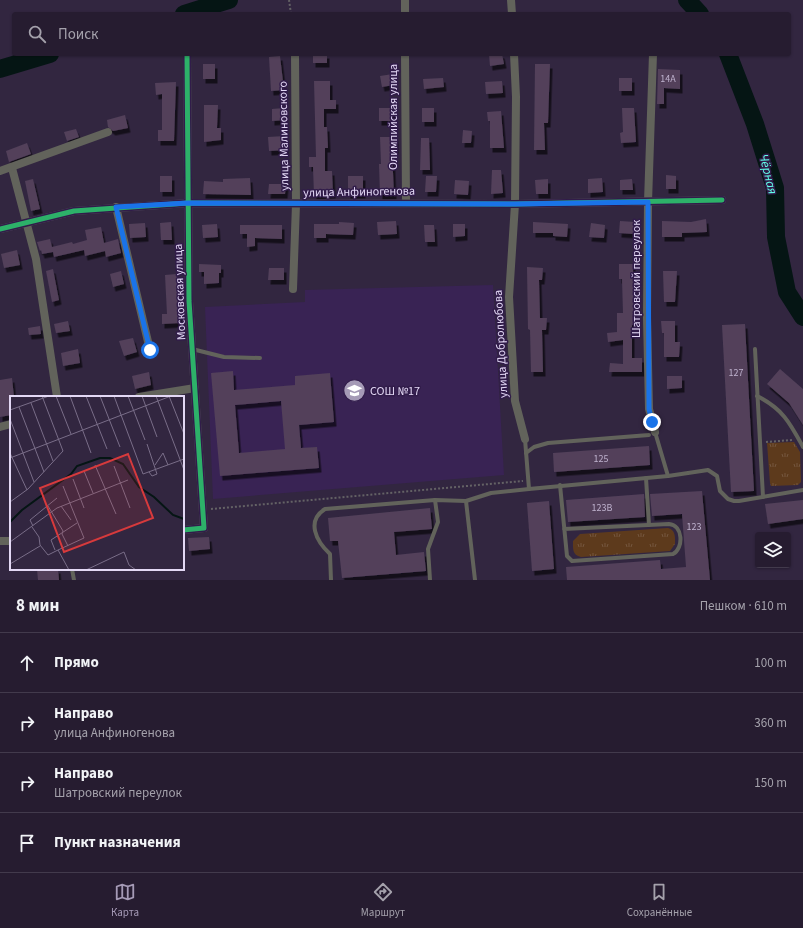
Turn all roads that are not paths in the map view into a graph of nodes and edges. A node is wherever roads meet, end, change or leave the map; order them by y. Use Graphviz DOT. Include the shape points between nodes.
graph roads {
  1 [pos="405,0"];
  2 [pos="511,0"];
  3 [pos="405,12"];
  4 [pos="512,12"];
  5 [pos="188,56"];
  6 [pos="295,56"];
  7 [pos="405,56"];
  8 [pos="514,56"];
  9 [pos="653,56"];
  10 [pos="108,132"];
  11 [pos="12,168"];
  12 [pos="0,171"];
  13 [pos="722,200"];
  14 [pos="648,202"];
  15 [pos="188,203"];
  16 [pos="406,203"];
  17 [pos="296,204"];
  18 [pos="515,204"];
  19 [pos="116,207"];
  20 [pos="27,222"];
  21 [pos="0,229"];
  22 [pos="293,289"];
  23 [pos="192,349"];
  24 [pos="150,350"];
  25 [pos="755,350"];
  26 [pos="260,358"];
  27 [pos="195,388"];
  28 [pos="57,396"];
  29 [pos="145,396"];
  30 [pos="758,396"];
  31 [pos="10,424"];
  32 [pos="0,427"];
  33 [pos="652,434"];
  34 [pos="525,439"];
  35 [pos="803,447"];
  36 [pos="526,453"];
  37 [pos="668,476"];
  38 [pos="646,478"];
  39 [pos="560,485"];
  40 [pos="529,489"];
  41 [pos="803,490"];
  42 [pos="763,497"];
  43 [pos="435,500"];
  44 [pos="466,501"];
  45 [pos="649,525"];
  46 [pos="184,530"];
  47 [pos="564,530"];
  48 [pos="72,570"];
  49 [pos="74,580"];
  50 [pos="331,580"];
  51 [pos="430,580"];
  52 [pos="475,580"];
  1 -- 3 [label="street"];
  2 -- 4 [label="street"];
  5 -- 15 [label="street, Московская улица"];
  6 -- 17 [label="street, улица Малиновского"];
  7 -- 16 [label="street, Олимпийская улица"];
  8 -- 18 [label="street, улица Добролюбова"];
  9 -- 14 [label="street, Шатровский переулок"];
  10 -- 11 [label="street"];
  11 -- 12 [label="street"];
  11 -- 20 [label="street"];
  13 -- 14 [label="street, улица Анфиногенова"];
  14 -- 18 [label="street, улица Анфиногенова"];
  14 -- 33 [label="street, Шатровский переулок" via="649,409"];
  15 -- 17 [label="street, улица Анфиногенова"];
  15 -- 19 [label="street, улица Анфиногенова"];
  15 -- 23 [label="street, Московская улица"];
  16 -- 17 [label="street, улица Анфиногенова"];
  16 -- 18 [label="street, улица Анфиногенова"];
  17 -- 22 [label="street, улица Малиновского"];
  18 -- 34 [label="street, улица Добролюбова" via="509,297 515,401"];
  19 -- 20 [label="street, улица Анфиногенова" via="74,211"];
  19 -- 24 [label="street"];
  20 -- 21 [label="street, улица Анфиногенова"];
  20 -- 28 [label="street" via="36,259"];
  23 -- 26 [label="lane" via="224,357"];
  23 -- 27 [label="street, Московская улица"];
  25 -- 30 [label="lane"];
  27 -- 29 [label="street"];
  27 -- 46 [label="street, Московская улица" via="204,528"];
  30 -- 35 [label="lane" via="769,402 790,422"];
  30 -- 42 [label="lane"];
  31 -- 32 [label="street"];
  33 -- 36 [label="lane" via="548,443"];
  33 -- 37 [label="lane"];
  34 -- 36 [label="lane"];
  36 -- 40 [label="lane"];
  37 -- 38 [label="lane"];
  37 -- 42 [label="lane" via="708,470 717,476 720,491 728,499 739,501"];
  38 -- 39 [label="lane"];
  38 -- 45 [label="lane"];
  39 -- 40 [label="lane"];
  39 -- 47 [label="lane"];
  40 -- 44 [label="lane" via="491,493"];
  41 -- 42 [label="lane"];
  43 -- 44 [label="lane"];
  43 -- 50 [label="lane" via="325,508 318,513 315,521 316,535 319,544 330,554"];
  43 -- 51 [label="lane" via="438,522 428,549"];
  44 -- 52 [label="lane"];
  45 -- 47 [label="lane"];
  45 -- 47 [label="lane" via="676,526 679,529 680,545 677,552 572,561 567,556"];
  48 -- 49 [label="lane"];
}
